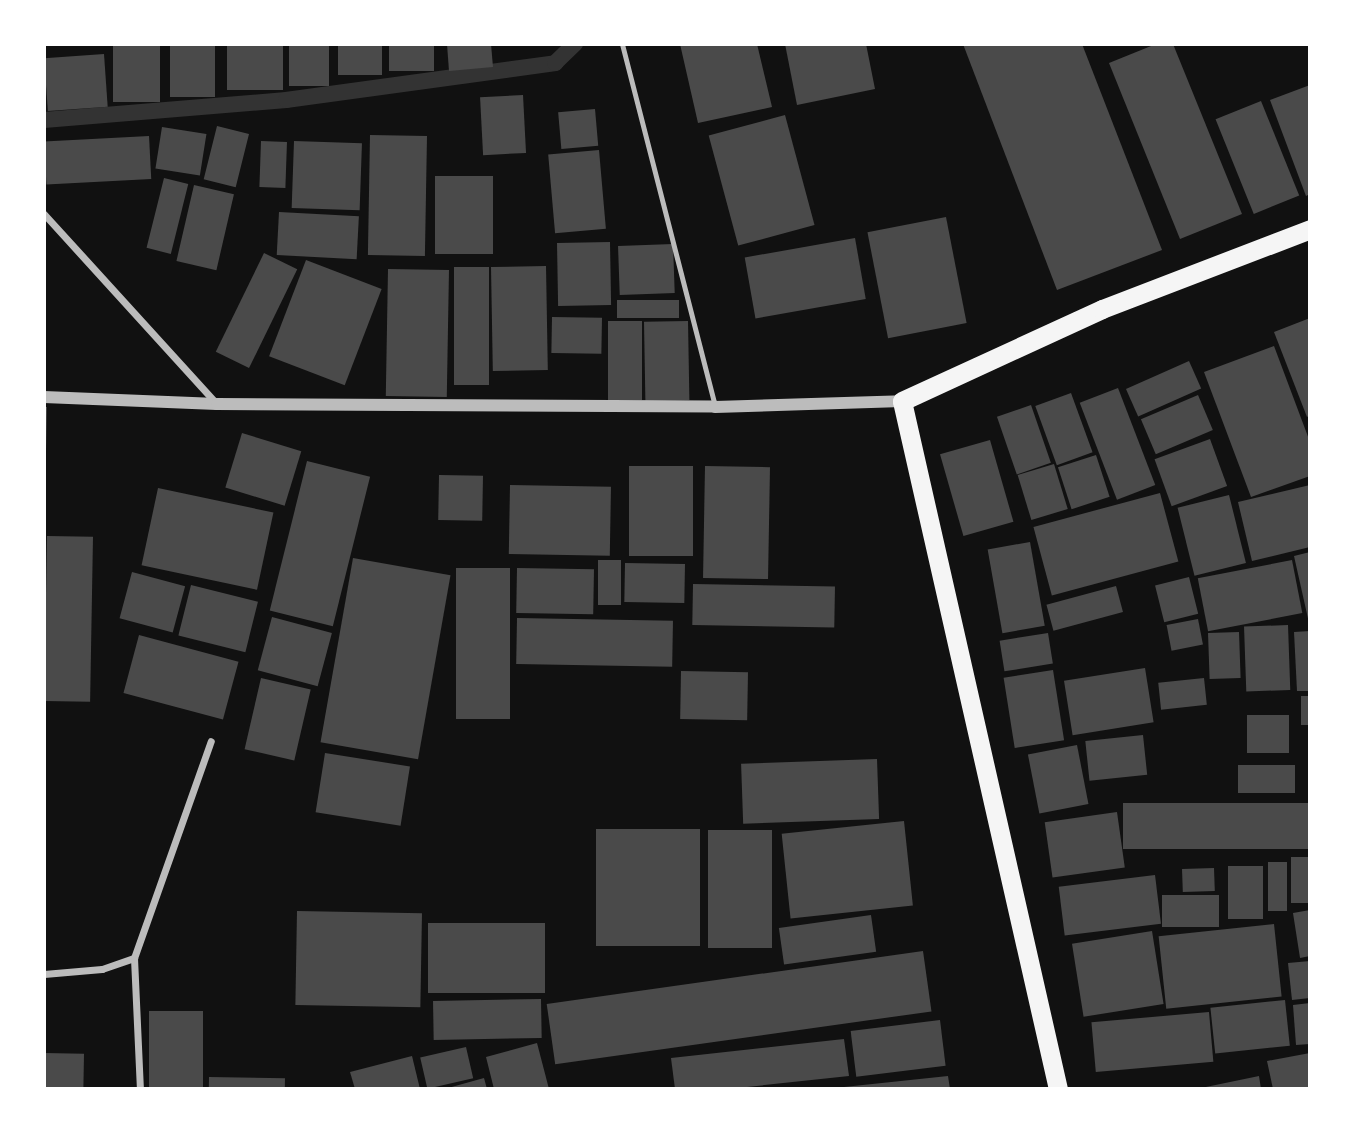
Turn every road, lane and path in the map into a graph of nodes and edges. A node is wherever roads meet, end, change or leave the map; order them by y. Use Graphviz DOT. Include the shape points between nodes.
graph roads {
  1 [pos="622,44"];
  2 [pos="44,214"];
  3 [pos="1310,229"];
  4 [pos="44,397"];
  5 [pos="902,401"];
  6 [pos="217,404"];
  7 [pos="715,407"];
  8 [pos="211,741"];
  9 [pos="134,958"];
  10 [pos="44,974"];
  11 [pos="141,1089"];
  12 [pos="1058,1089"];
  1 -- 7 [label="lane"];
  2 -- 6 [label="street"];
  3 -- 5 [label="highway" via="1102,309"];
  4 -- 6 [label="street"];
  5 -- 7 [label="street"];
  5 -- 12 [label="highway"];
  6 -- 7 [label="street"];
  8 -- 9 [label="street"];
  9 -- 10 [label="street" via="102,969"];
  9 -- 11 [label="street"];
}
